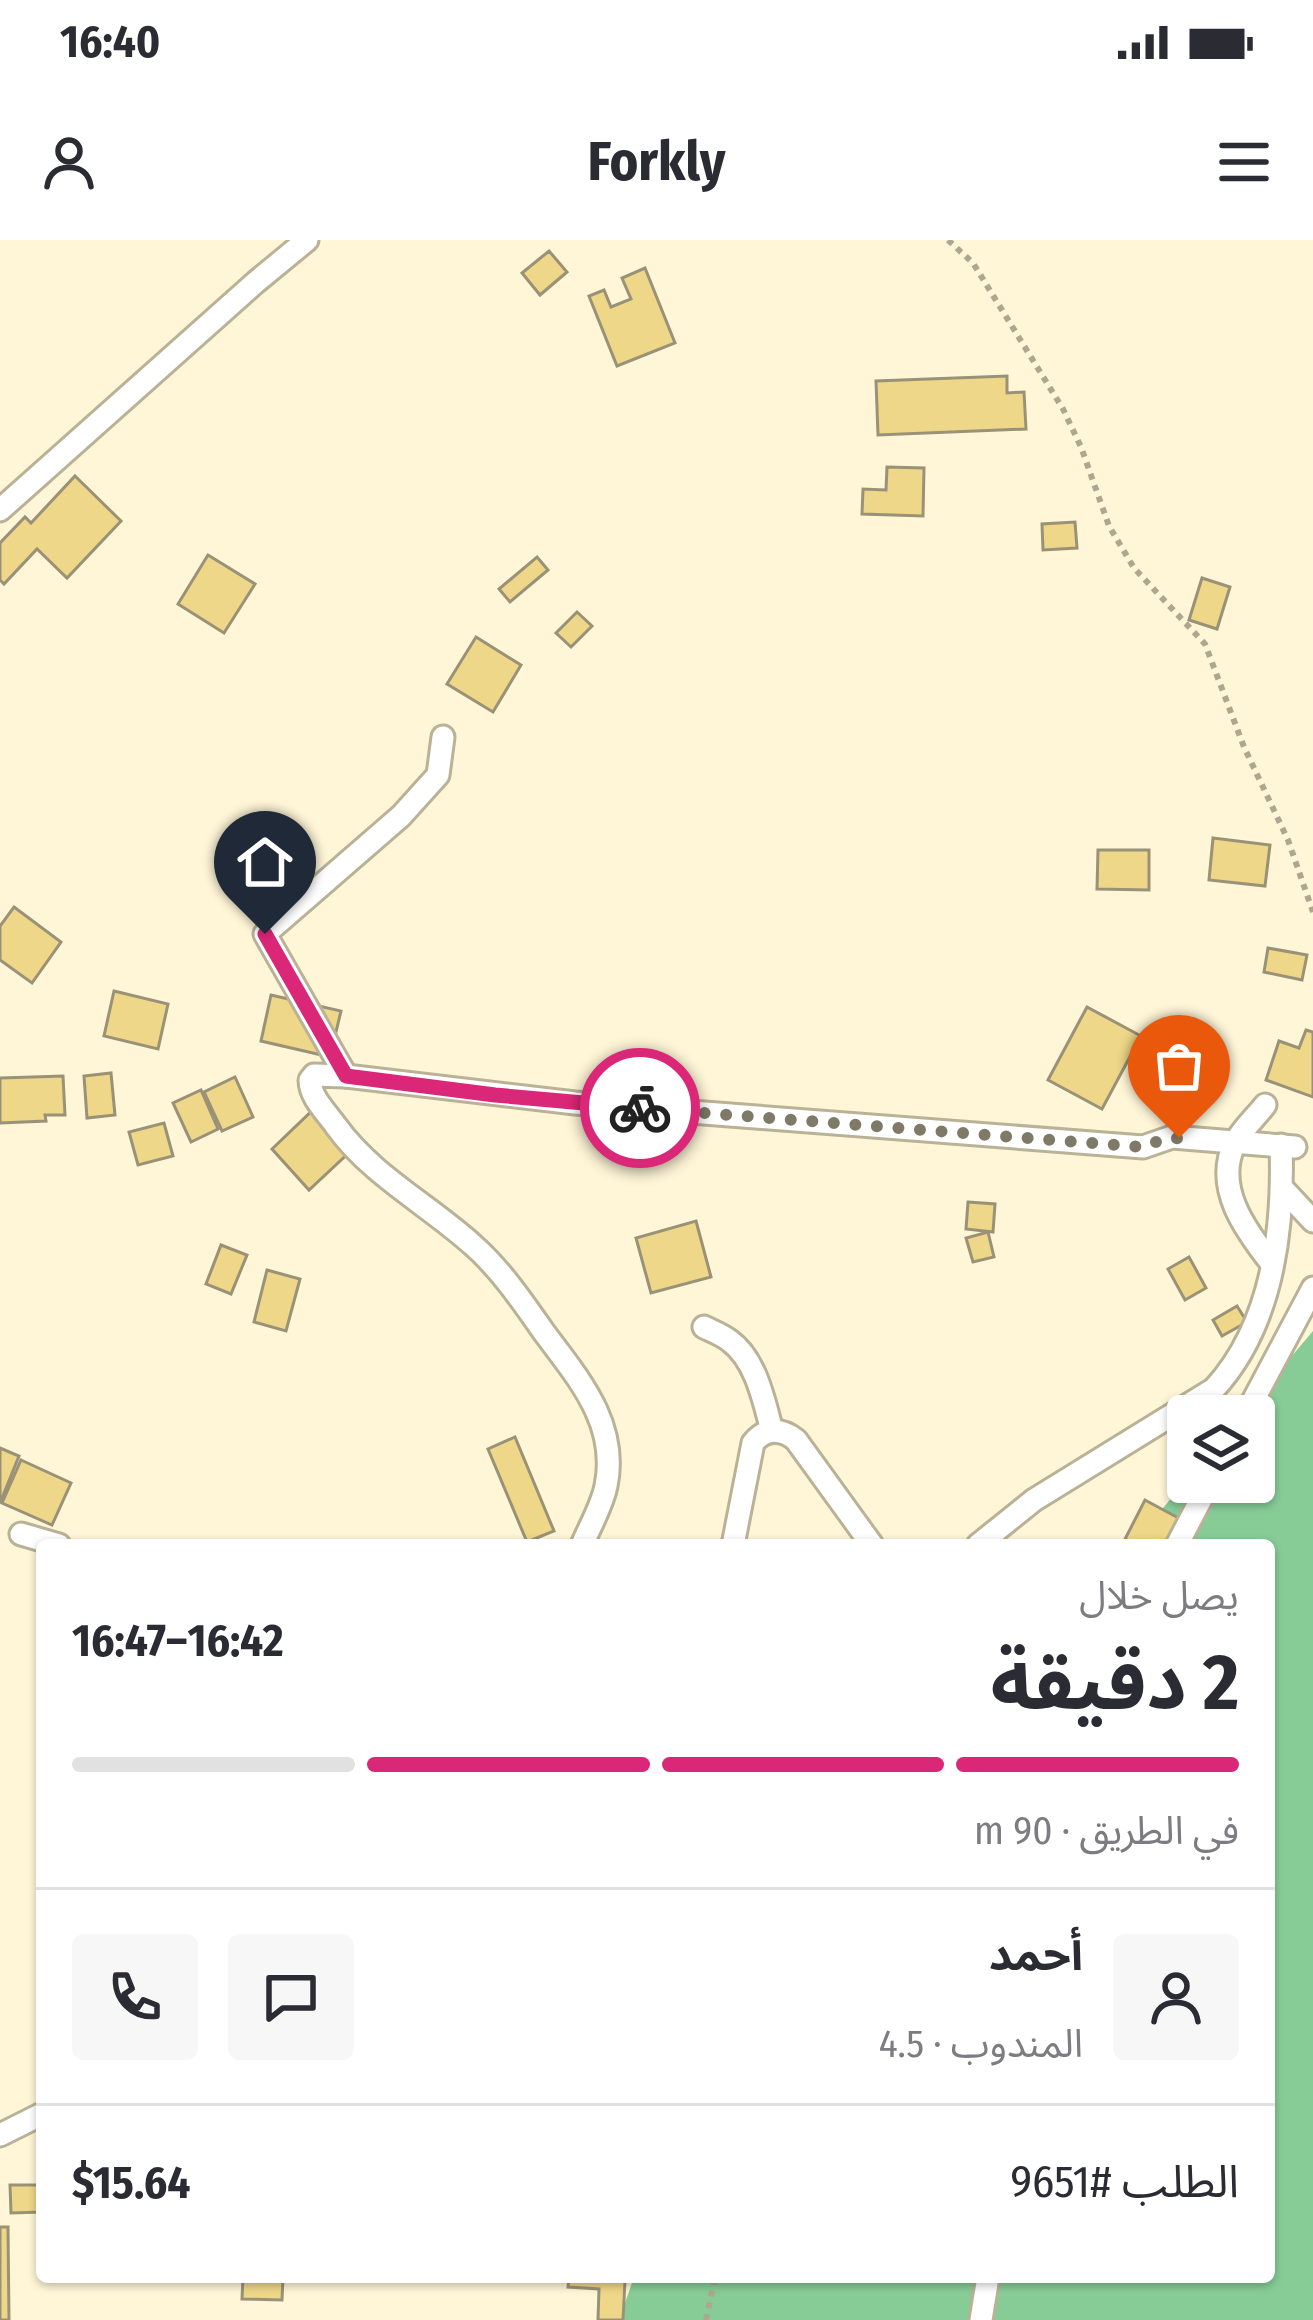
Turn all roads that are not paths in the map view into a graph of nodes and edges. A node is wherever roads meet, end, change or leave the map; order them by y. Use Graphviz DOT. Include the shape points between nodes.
graph roads {
  1 [pos="307,240"];
  2 [pos="0,510"];
  3 [pos="443,737"];
  4 [pos="346,1076"];
  5 [pos="1265,1105"];
  6 [pos="1236,1142"];
  7 [pos="1283,1190"];
  8 [pos="1313,1221"];
  9 [pos="1272,1264"];
  10 [pos="1313,1288"];
  11 [pos="704,1327"];
  12 [pos="1256,1395"];
  13 [pos="772,1431"];
  14 [pos="1199,1503"];
  15 [pos="21,1534"];
  16 [pos="38,1539"];
  17 [pos="584,1539"];
  18 [pos="734,1539"];
  19 [pos="868,1539"];
  20 [pos="985,1539"];
  21 [pos="1180,1539"];
  22 [pos="36,2117"];
  23 [pos="0,2135"];
  24 [pos="987,2283"];
  25 [pos="981,2320"];
  1 -- 2 [label="lane"];
  3 -- 4 [label="lane" via="438,775 265,934"];
  4 -- 6 [label="lane" via="575,1103 1143,1147 1172,1137"];
  4 -- 17 [label="lane" via="318,1073 310,1090 344,1137 510,1285 604,1424 605,1487"];
  5 -- 6 [label="lane"];
  6 -- 7 [label="lane" via="1288,1146"];
  6 -- 9 [label="lane" via="1231,1200"];
  7 -- 8 [label="lane"];
  7 -- 9 [label="lane"];
  9 -- 20 [label="lane" via="1251,1340 1214,1389"];
  10 -- 12 [label="lane"];
  11 -- 13 [label="lane" via="744,1357"];
  13 -- 18 [label="lane" via="753,1443"];
  13 -- 19 [label="lane" via="796,1440"];
  14 -- 21 [label="lane"];
  15 -- 16 [label="lane"];
  22 -- 23 [label="lane"];
  24 -- 25 [label="lane"];
}
